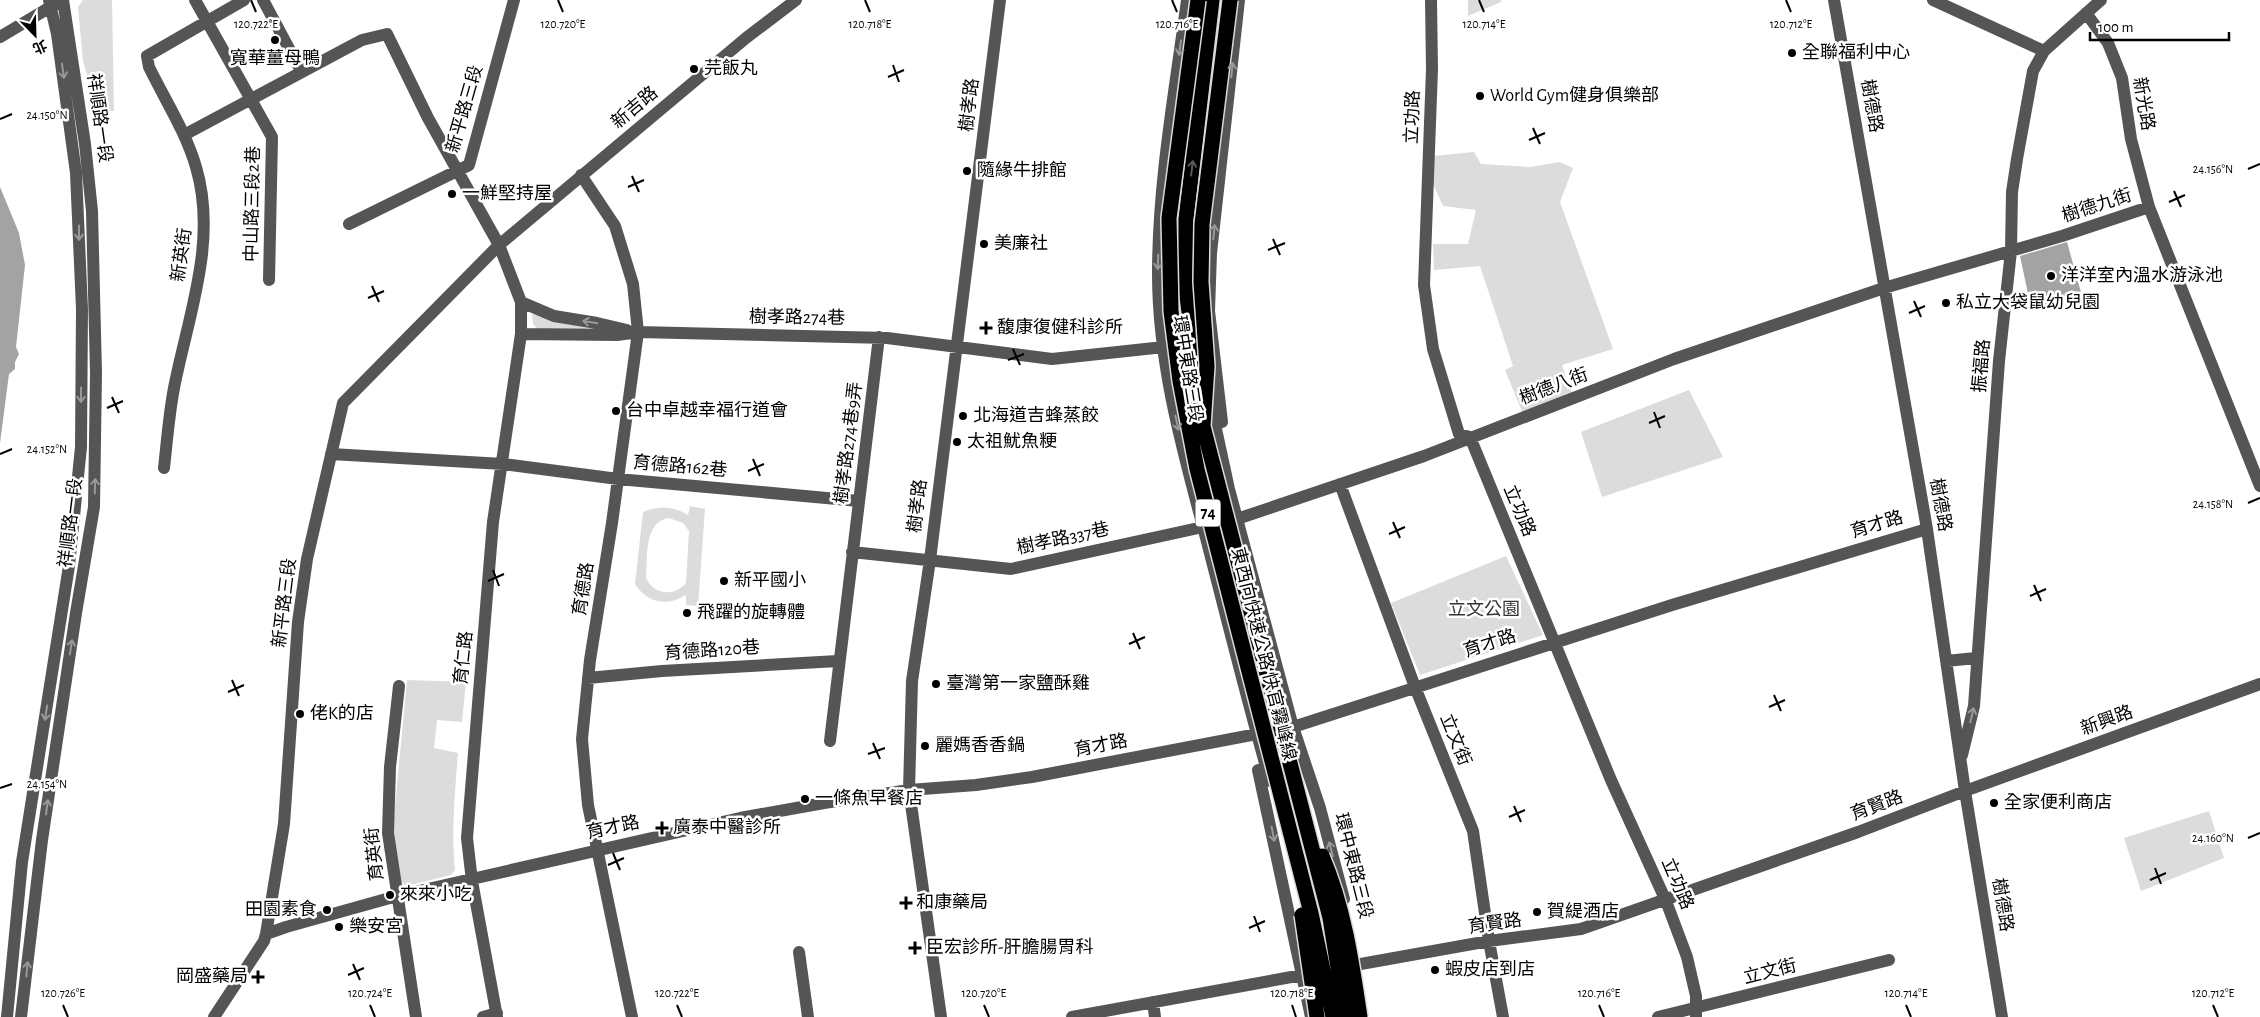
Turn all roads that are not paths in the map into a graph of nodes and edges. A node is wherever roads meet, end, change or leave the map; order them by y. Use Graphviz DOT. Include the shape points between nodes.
graph roads {
  1 [pos="194,0"];
  2 [pos="244,0"];
  3 [pos="262,0"];
  4 [pos="514,0"];
  5 [pos="796,0"];
  6 [pos="1000,0"];
  7 [pos="1187,0"];
  8 [pos="1198,0"];
  9 [pos="1212,0"];
  10 [pos="1223,0"];
  11 [pos="1230,0"];
  12 [pos="1239,0"];
  13 [pos="1431,0"];
  14 [pos="1834,0"];
  15 [pos="1933,0"];
  16 [pos="2101,0"];
  17 [pos="56,2"];
  18 [pos="2086,13"];
  19 [pos="207,22"];
  20 [pos="0,37"];
  21 [pos="2044,52"];
  22 [pos="296,74"];
  23 [pos="254,96"];
  24 [pos="184,135"];
  25 [pos="458,170"];
  26 [pos="582,175"];
  27 [pos="2149,207"];
  28 [pos="349,224"];
  29 [pos="498,245"];
  30 [pos="2011,251"];
  31 [pos="269,280"];
  32 [pos="1884,288"];
  33 [pos="521,302"];
  34 [pos="638,332"];
  35 [pos="520,334"];
  36 [pos="879,337"];
  37 [pos="956,346"];
  38 [pos="1164,347"];
  39 [pos="1203,426"];
  40 [pos="1470,437"];
  41 [pos="331,454"];
  42 [pos="502,464"];
  43 [pos="164,468"];
  44 [pos="618,479"];
  45 [pos="1340,484"];
  46 [pos="2260,486"];
  47 [pos="1229,489"];
  48 [pos="859,501"];
  49 [pos="1237,519"];
  50 [pos="1203,527"];
  51 [pos="1927,529"];
  52 [pos="852,552"];
  53 [pos="930,560"];
  54 [pos="1555,641"];
  55 [pos="1976,658"];
  56 [pos="838,661"];
  57 [pos="1946,661"];
  58 [pos="588,678"];
  59 [pos="2260,684"];
  60 [pos="399,686"];
  61 [pos="1415,686"];
  62 [pos="1293,727"];
  63 [pos="1257,735"];
  64 [pos="830,741"];
  65 [pos="1961,763"];
  66 [pos="909,790"];
  67 [pos="1965,791"];
  68 [pos="1304,816"];
  69 [pos="1285,820"];
  70 [pos="598,849"];
  71 [pos="473,877"];
  72 [pos="397,896"];
  73 [pos="1666,901"];
  74 [pos="266,934"];
  75 [pos="1489,941"];
  76 [pos="799,952"];
  77 [pos="1889,960"];
  78 [pos="1352,965"];
  79 [pos="1319,972"];
  80 [pos="1301,976"];
  81 [pos="1153,1002"];
  82 [pos="1696,1012"];
  83 [pos="497,1015"];
  84 [pos="7,1017"];
  85 [pos="22,1017"];
  86 [pos="214,1017"];
  87 [pos="416,1017"];
  88 [pos="483,1017"];
  89 [pos="632,1017"];
  90 [pos="808,1017"];
  91 [pos="942,1017"];
  92 [pos="1072,1017"];
  93 [pos="1155,1017"];
  94 [pos="1311,1017"];
  95 [pos="1317,1017"];
  96 [pos="1326,1017"];
  97 [pos="1332,1017"];
  98 [pos="1346,1017"];
  99 [pos="1355,1017"];
  100 [pos="1360,1017"];
  101 [pos="1366,1017"];
  102 [pos="1503,1017"];
  103 [pos="1658,1017"];
  104 [pos="2002,1017"];
  1 -- 19 [label="street, 中山路三段2巷"];
  2 -- 19 [label="street"];
  3 -- 22 [label="street"];
  4 -- 25 [label="street, 新平路三段" via="469,165"];
  5 -- 26 [label="street, 新吉路"];
  6 -- 37 [label="street, 樹孝路"];
  7 -- 38 [label="street, 環中東路三段, one-way" via="1160,217 1158,275"];
  8 -- 69 [label="highway, 東西向快速公路 快官霧峰線 / 74, bridge" via="1169,218 1170,311 1196,469"];
  39 -- 9 [label="highway, 東西向快速公路 快官霧峰線 / 74, one-way, bridge" via="1185,280 1186,220"];
  10 -- 47 [label="street, 環中東路三段" via="1198,222 1195,278 1199,341"];
  11 -- 39 [label="highway, 74, bridge" via="1202,224 1201,282 1206,366"];
  47 -- 12 [label="street, 環中東路三段, one-way" via="1209,311 1211,253"];
  13 -- 40 [label="street, 立功路" via="1432,69 1424,285 1433,349 1459,434"];
  14 -- 32 [label="street, 樹德路"];
  15 -- 21 [label="street"];
  16 -- 18 [label="street, 振福路"];
  17 -- 20 [label="street"];
  17 -- 84 [label="street, 祥順路一段, one-way" via="57,34 76,172 82,309 81,448 69,566 22,862"];
  85 -- 17 [label="street, 祥順路一段, one-way" via="42,840 94,507 96,373 92,211 85,144"];
  18 -- 21 [label="street, 振福路"];
  18 -- 27 [label="street, 新光路" via="2108,43 2122,78 2131,139"];
  19 -- 23 [label="street, 中山路三段2巷"];
  19 -- 24 [label="street, 新英街" via="147,56 149,67"];
  21 -- 30 [label="street, 振福路" via="2033,71 2017,159 2012,192"];
  22 -- 23 [label="street"];
  22 -- 25 [label="street" via="362,40 387,34 428,118"];
  23 -- 24 [label="street"];
  23 -- 31 [label="street, 中山路三段2巷" via="272,137"];
  24 -- 43 [label="street, 新英街" via="196,167 204,208 205,235 174,390"];
  25 -- 28 [label="street"];
  25 -- 29 [label="street, 新平路三段"];
  26 -- 29 [label="street, 新吉路"];
  26 -- 34 [label="street, 育德路" via="614,226 633,284"];
  27 -- 30 [label="street, 樹德九街"];
  27 -- 46 [label="street, 樹德九街"];
  29 -- 33 [label="street, 新平路三段"];
  29 -- 41 [label="street, 新平路三段" via="343,403"];
  30 -- 32 [label="street, 樹德九街"];
  30 -- 55 [label="street, 振福路" via="1999,361"];
  32 -- 40 [label="street, 樹德八街" via="1674,359"];
  32 -- 51 [label="street, 樹德路"];
  34 -- 33 [label="street, one-way" via="554,316"];
  33 -- 35 [label="street, 育仁路"];
  34 -- 35 [label="street" via="617,335"];
  34 -- 36 [label="street, 樹孝路274巷"];
  34 -- 44 [label="street, 育德路"];
  35 -- 42 [label="street, 育仁路"];
  36 -- 37 [label="street, 樹孝路274巷"];
  36 -- 48 [label="street, 樹孝路274巷9弄"];
  37 -- 38 [label="street, 樹孝路274巷" via="1052,358"];
  37 -- 53 [label="street, 樹孝路"];
  38 -- 50 [label="street, 環中東路三段, one-way" via="1169,386"];
  39 -- 68 [label="highway, 東西向快速公路 快官霧峰線 / 74, bridge"];
  40 -- 45 [label="street, 樹德八街"];
  40 -- 54 [label="street, 立功路"];
  41 -- 42 [label="street, 育德路162巷"];
  41 -- 74 [label="street, 新平路三段" via="307,559 298,622 284,824"];
  42 -- 44 [label="street, 育德路162巷"];
  42 -- 71 [label="street, 育仁路" via="493,522 471,779 467,838"];
  44 -- 48 [label="street, 育德路162巷"];
  44 -- 58 [label="street, 育德路"];
  45 -- 49 [label="street, 樹德八街"];
  45 -- 61 [label="street, 立文街"];
  47 -- 49 [label="street, 環中東路三段"];
  48 -- 52 [label="street, 樹孝路274巷9弄"];
  49 -- 62 [label="street, 環中東路三段"];
  50 -- 53 [label="street, 樹孝路337巷" via="1011,569"];
  50 -- 63 [label="street, 環中東路三段"];
  51 -- 54 [label="street, 育才路"];
  51 -- 57 [label="street, 樹德路"];
  52 -- 53 [label="street, 樹孝路337巷"];
  52 -- 56 [label="street, 樹孝路274巷9弄"];
  53 -- 66 [label="street, 樹孝路" via="912,680"];
  54 -- 61 [label="street, 育才路"];
  54 -- 73 [label="street, 立功路" via="1611,780"];
  55 -- 57 [label="street"];
  65 -- 55 [label="street, 振福路, one-way" via="1974,708"];
  56 -- 58 [label="street, 育德路120巷"];
  56 -- 64 [label="street, 樹孝路274巷9弄"];
  57 -- 65 [label="street, 樹德路"];
  58 -- 70 [label="street, 育德路" via="582,739 588,805"];
  59 -- 67 [label="street, 新興路"];
  60 -- 72 [label="street, 育英街" via="390,767 388,833"];
  61 -- 62 [label="street, 育才路"];
  61 -- 75 [label="street, 立文街" via="1473,831"];
  62 -- 63 [label="street, 育才路"];
  78 -- 62 [label="street, 環中東路三段, one-way" via="1345,901 1320,808"];
  63 -- 66 [label="street, 育才路" via="1032,777"];
  63 -- 79 [label="street, 環中東路三段" via="1307,912"];
  63 -- 80 [label="street, 環中東路三段, one-way" via="1257,765"];
  65 -- 67 [label="street, 樹德路"];
  66 -- 70 [label="street, 育才路" via="749,816"];
  66 -- 91 [label="street, 樹孝路"];
  67 -- 73 [label="street, 育賢路"];
  67 -- 104 [label="street, 樹德路"];
  68 -- 98 [label="highway, 東西向快速公路 快官霧峰線 / 74, bridge" via="1330,918"];
  68 -- 100 [label="highway, bridge" via="1334,884"];
  69 -- 95 [label="highway, bridge"];
  69 -- 97 [label="highway, 東西向快速公路 快官霧峰線 / 74, bridge" via="1311,913"];
  70 -- 71 [label="street, 育才路"];
  70 -- 89 [label="street, 育德路"];
  71 -- 72 [label="street, 育才路"];
  71 -- 83 [label="street, 育仁路"];
  72 -- 74 [label="street, 育才路"];
  72 -- 87 [label="street, 育英街"];
  73 -- 75 [label="street, 育賢路" via="1581,929"];
  73 -- 82 [label="street, 立功路" via="1687,957"];
  74 -- 86 [label="street, 新平路三段"];
  75 -- 78 [label="street, 育賢路"];
  75 -- 102 [label="street, 立文街"];
  76 -- 90 [label="street"];
  77 -- 82 [label="street, 立文街"];
  78 -- 79 [label="street, 育賢路"];
  78 -- 99 [label="street, 環中東路三段"];
  78 -- 101 [label="street, 環中東路三段"];
  79 -- 80 [label="street, 育賢路"];
  79 -- 96 [label="street, 環中東路三段"];
  80 -- 81 [label="street, 育賢路"];
  80 -- 94 [label="street, 環中東路三段"];
  81 -- 92 [label="street, 育賢路"];
  81 -- 93 [label="street"];
  82 -- 103 [label="street, 立文街"];
  83 -- 88 [label="street"];
}
